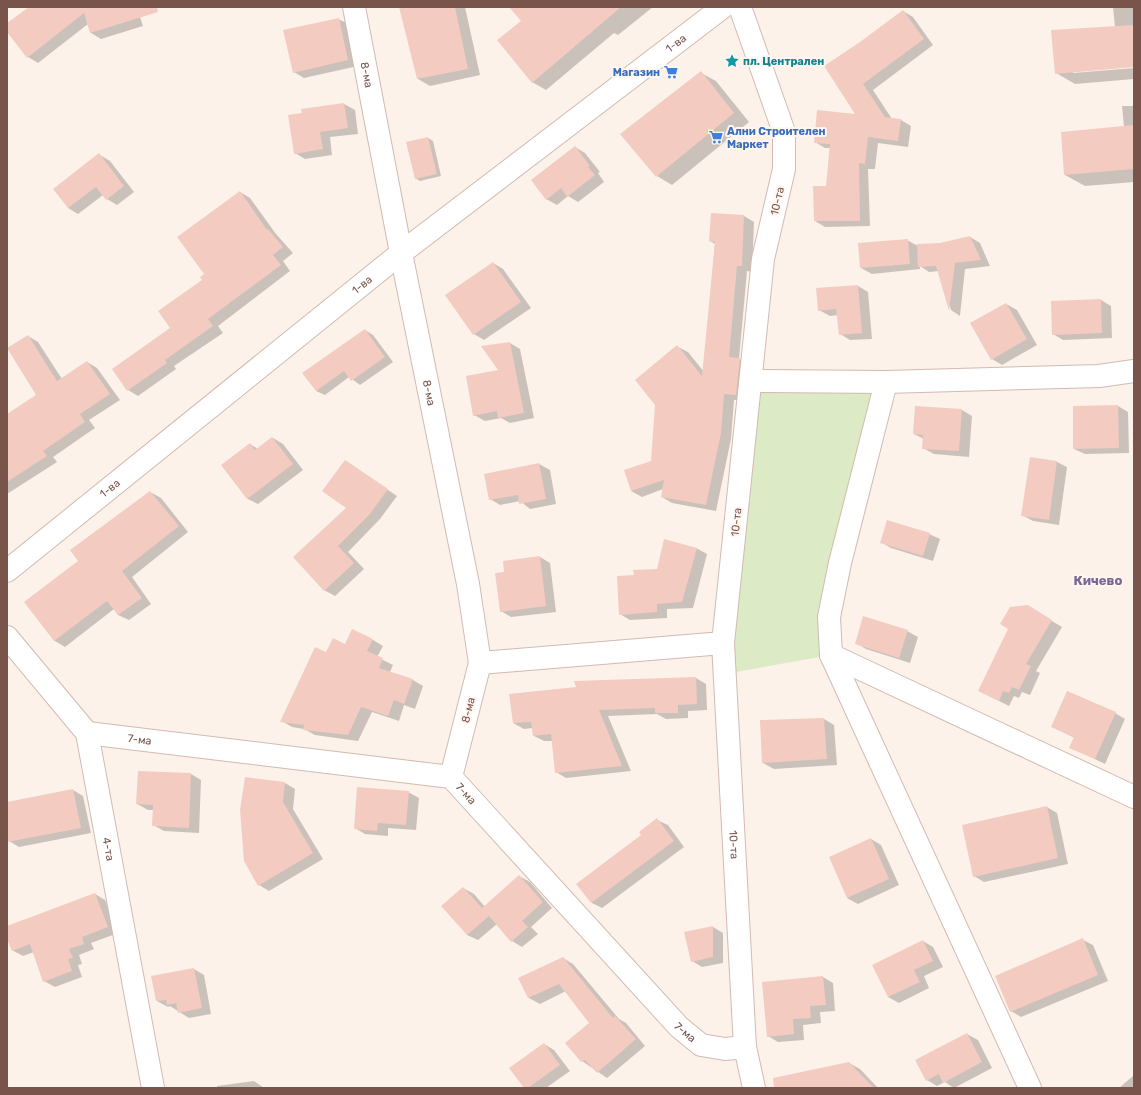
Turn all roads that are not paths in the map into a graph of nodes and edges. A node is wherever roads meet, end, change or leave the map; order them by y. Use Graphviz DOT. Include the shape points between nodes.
graph roads {
  1 [pos="354,7"];
  2 [pos="723,7"];
  3 [pos="740,7"];
  4 [pos="401,253"];
  5 [pos="1134,371"];
  6 [pos="751,381"];
  7 [pos="886,382"];
  8 [pos="7,571"];
  9 [pos="7,637"];
  10 [pos="723,643"];
  11 [pos="831,655"];
  12 [pos="480,664"];
  13 [pos="87,733"];
  14 [pos="451,777"];
  15 [pos="1134,797"];
  16 [pos="745,1047"];
  17 [pos="153,1088"];
  18 [pos="754,1088"];
  19 [pos="1030,1088"];
  1 -- 4 [label="street, 8-ма"];
  2 -- 4 [label="street, 1-ва"];
  3 -- 6 [label="street, 10-та" via="784,132 784,169 763,259"];
  4 -- 8 [label="street, 1-ва"];
  4 -- 12 [label="street, 8-ма" via="468,584"];
  5 -- 7 [label="street" via="1099,376"];
  6 -- 7 [label="street"];
  6 -- 10 [label="street, 10-та"];
  7 -- 11 [label="street" via="840,563 829,617"];
  9 -- 13 [label="street, 4-та"];
  10 -- 12 [label="street"];
  10 -- 16 [label="street, 10-та"];
  11 -- 15 [label="street"];
  11 -- 19 [label="street"];
  12 -- 14 [label="street, 8-ма"];
  13 -- 14 [label="street, 7-ма"];
  13 -- 17 [label="street, 4-та"];
  14 -- 16 [label="street, 7-ма" via="679,1027 701,1045 725,1049"];
  16 -- 18 [label="street, 10-та"];
}
